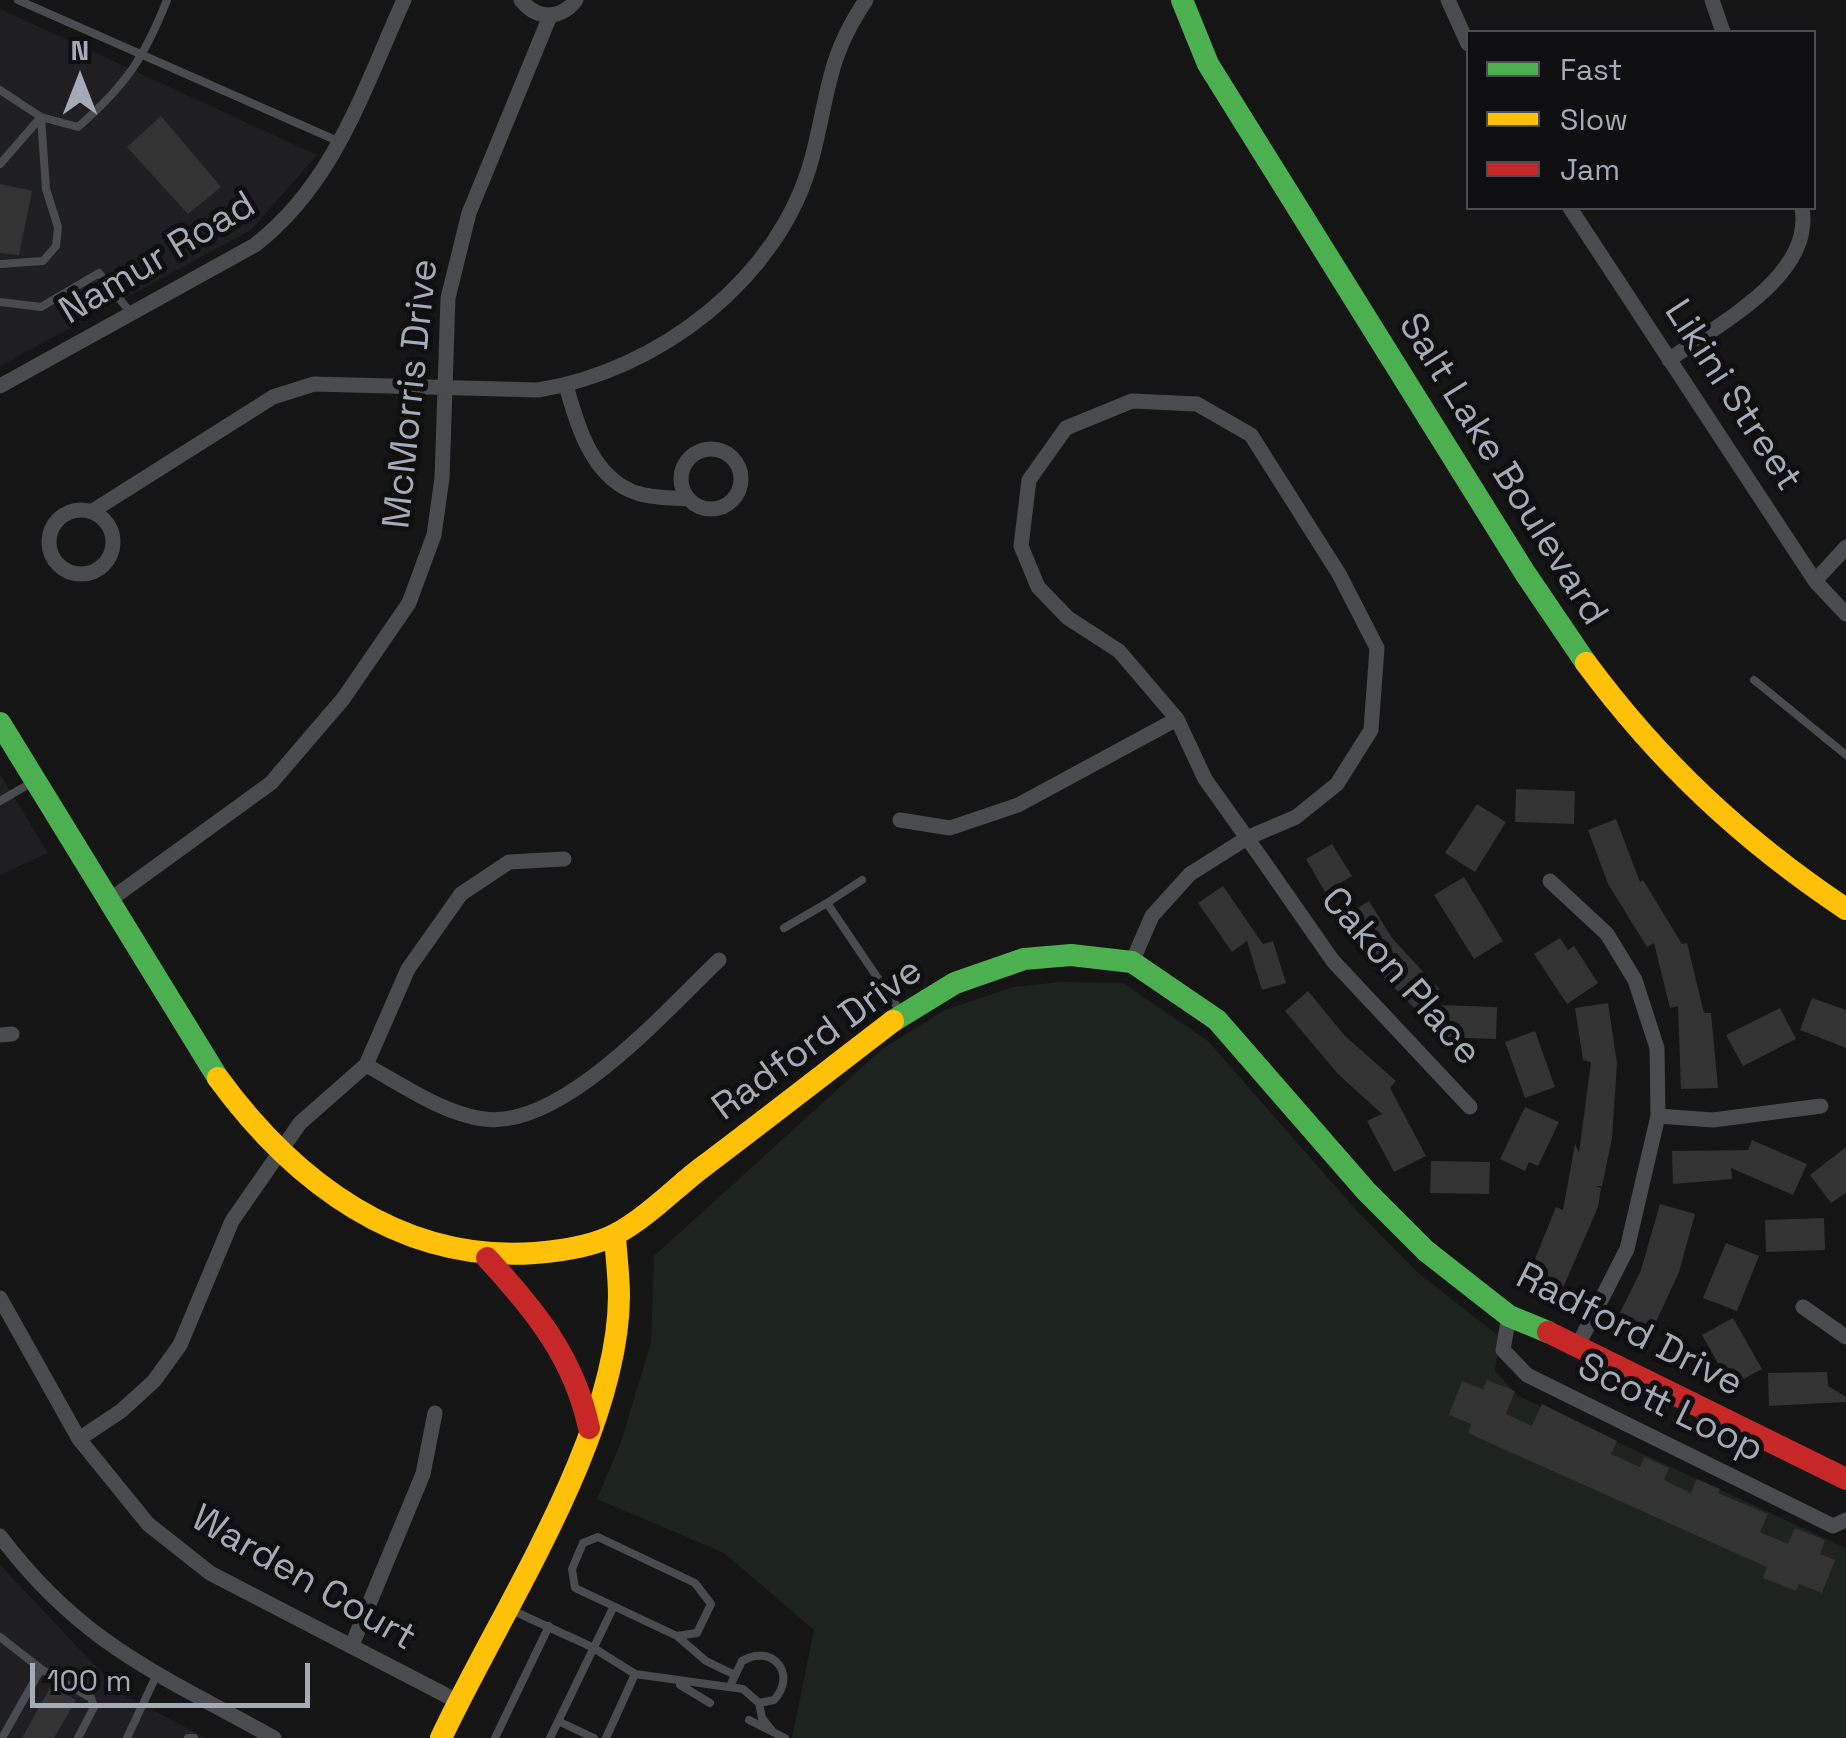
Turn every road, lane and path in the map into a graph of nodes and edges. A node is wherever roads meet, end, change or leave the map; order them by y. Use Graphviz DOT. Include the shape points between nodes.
graph roads {
  1 [pos="18,0"];
  2 [pos="167,0"];
  3 [pos="404,0"];
  4 [pos="521,0"];
  5 [pos="576,0"];
  6 [pos="866,0"];
  7 [pos="1182,0"];
  8 [pos="1448,0"];
  9 [pos="1712,0"];
  10 [pos="550,16"];
  11 [pos="1722,30"];
  12 [pos="1466,40"];
  13 [pos="145,56"];
  14 [pos="0,90"];
  15 [pos="41,117"];
  16 [pos="340,142"];
  17 [pos="0,164"];
  18 [pos="1571,210"];
  19 [pos="1802,210"];
  20 [pos="0,264"];
  21 [pos="0,302"];
  22 [pos="133,316"];
  23 [pos="1669,360"];
  24 [pos="0,386"];
  25 [pos="566,386"];
  26 [pos="442,388"];
  27 [pos="689,500"];
  28 [pos="91,512"];
  29 [pos="1846,547"];
  30 [pos="1815,582"];
  31 [pos="1846,614"];
  32 [pos="1754,680"];
  33 [pos="1177,719"];
  34 [pos="0,723"];
  35 [pos="1846,754"];
  36 [pos="35,780"];
  37 [pos="0,801"];
  38 [pos="900,820"];
  39 [pos="1247,838"];
  40 [pos="564,858"];
  41 [pos="862,880"];
  42 [pos="1550,881"];
  43 [pos="107,902"];
  44 [pos="827,903"];
  45 [pos="1846,908"];
  46 [pos="784,928"];
  47 [pos="718,960"];
  48 [pos="1132,962"];
  49 [pos="902,1015"];
  50 [pos="366,1065"];
  51 [pos="1821,1106"];
  52 [pos="1470,1107"];
  53 [pos="1658,1116"];
  54 [pos="281,1152"];
  55 [pos="615,1236"];
  56 [pos="487,1258"];
  57 [pos="0,1298"];
  58 [pos="1802,1307"];
  59 [pos="1509,1316"];
  60 [pos="1846,1337"];
  61 [pos="1578,1345"];
  62 [pos="435,1412"];
  63 [pos="590,1431"];
  64 [pos="79,1439"];
  65 [pos="1846,1479"];
  66 [pos="1846,1520"];
  67 [pos="0,1536"];
  68 [pos="502,1607"];
  69 [pos="613,1608"];
  70 [pos="549,1626"];
  71 [pos="677,1636"];
  72 [pos="0,1637"];
  73 [pos="352,1645"];
  74 [pos="592,1647"];
  75 [pos="41,1669"];
  76 [pos="157,1674"];
  77 [pos="635,1674"];
  78 [pos="733,1680"];
  79 [pos="676,1682"];
  80 [pos="456,1701"];
  81 [pos="710,1703"];
  82 [pos="759,1703"];
  83 [pos="749,1720"];
  84 [pos="558,1721"];
  85 [pos="773,1732"];
  86 [pos="2,1738"];
  87 [pos="78,1738"];
  88 [pos="127,1738"];
  89 [pos="274,1738"];
  90 [pos="441,1738"];
  91 [pos="495,1738"];
  92 [pos="550,1738"];
  93 [pos="594,1738"];
  94 [pos="606,1738"];
  95 [pos="784,1738"];
  1 -- 13 [label="lane"];
  2 -- 13 [label="lane"];
  3 -- 16 [label="street, Namur Road"];
  4 -- 10 [label="street"];
  5 -- 10 [label="street"];
  6 -- 25 [label="street" via="830,65 812,161 785,220 748,275 670,344"];
  7 -- 45 [label="street, Salt Lake Boulevard" via="1208,64 1569,645 1646,745 1788,874"];
  8 -- 12 [label="street"];
  9 -- 11 [label="street"];
  10 -- 26 [label="street, McMorris Drive" via="469,213 448,298"];
  13 -- 15 [label="lane" via="120,91 78,127"];
  13 -- 16 [label="lane"];
  14 -- 15 [label="lane"];
  15 -- 17 [label="lane"];
  15 -- 20 [label="lane" via="56,246 43,262"];
  16 -- 22 [label="street, Namur Road" via="289,218"];
  18 -- 23 [label="street, Likini Street"];
  19 -- 23 [label="street" via="1805,224 1783,276"];
  21 -- 22 [label="lane" via="41,307 98,273"];
  22 -- 24 [label="street, Namur Road"];
  23 -- 30 [label="street, Likini Street"];
  25 -- 26 [label="street"];
  25 -- 27 [label="street" via="578,433 606,473 638,494"];
  26 -- 28 [label="street" via="314,384 272,397"];
  26 -- 43 [label="street, McMorris Drive" via="440,497 409,603 343,699 272,783"];
  28 -- 28 [label="street" via="62,515 50,531 54,560 70,572 92,572 109,558 112,536"];
  29 -- 30 [label="street"];
  30 -- 31 [label="street, Likini Street"];
  32 -- 35 [label="lane"];
  33 -- 38 [label="street" via="1018,805 950,828"];
  33 -- 39 [label="street, Cakon Place" via="1205,779"];
  33 -- 39 [label="street, Cakon Place" via="1119,651 1068,618 1038,587 1021,546 1030,480 1066,428 1132,401 1197,404 1251,436 1339,574 1377,648 1371,730 1336,784 1296,817"];
  34 -- 36 [label="street, Radford Drive"];
  36 -- 37 [label="lane"];
  36 -- 43 [label="street, Radford Drive"];
  39 -- 48 [label="street, Cakon Place" via="1190,874 1152,916"];
  39 -- 52 [label="street, Cakon Place" via="1333,961"];
  40 -- 50 [label="street" via="509,862 461,894 408,969"];
  41 -- 44 [label="lane"];
  42 -- 53 [label="street" via="1607,934 1636,980 1657,1048"];
  43 -- 54 [label="street, Radford Drive" via="223,1085"];
  44 -- 46 [label="lane"];
  44 -- 49 [label="lane"];
  47 -- 50 [label="street" via="569,1095 527,1115 484,1120"];
  48 -- 49 [label="street, Radford Drive" via="1071,955 1024,959 955,982"];
  48 -- 59 [label="street, Radford Drive" via="1217,1020 1366,1191 1426,1251"];
  49 -- 55 [label="street, Radford Drive"];
  50 -- 54 [label="street" via="300,1123"];
  51 -- 53 [label="street" via="1712,1120"];
  53 -- 61 [label="street" via="1627,1249"];
  54 -- 56 [label="street, Radford Drive" via="350,1208 411,1240"];
  54 -- 64 [label="street" via="232,1221 180,1346 132,1401"];
  55 -- 56 [label="street, Radford Drive" via="570,1252"];
  55 -- 63 [label="street" via="622,1269 619,1330"];
  56 -- 63 [label="street" via="559,1344 582,1384"];
  57 -- 64 [label="street, Warden Court"];
  58 -- 60 [label="street"];
  59 -- 61 [label="street, Radford Drive"];
  59 -- 66 [label="street, Scott Loop" via="1503,1350 1527,1375 1833,1526"];
  61 -- 65 [label="street, Radford Drive"];
  62 -- 73 [label="street" via="423,1474"];
  63 -- 68 [label="street"];
  64 -- 73 [label="street, Warden Court" via="125,1499 178,1549"];
  67 -- 76 [label="street" via="57,1604"];
  68 -- 70 [label="lane"];
  68 -- 80 [label="street"];
  69 -- 71 [label="lane"];
  69 -- 71 [label="lane" via="575,1588 572,1569 583,1544 598,1537 695,1583 711,1604 697,1634"];
  69 -- 74 [label="lane"];
  70 -- 74 [label="lane"];
  70 -- 91 [label="lane"];
  71 -- 78 [label="lane"];
  72 -- 75 [label="lane"];
  73 -- 80 [label="street, Warden Court"];
  74 -- 77 [label="lane"];
  74 -- 84 [label="lane"];
  75 -- 86 [label="lane"];
  75 -- 87 [label="lane" via="91,1698 94,1708"];
  76 -- 88 [label="lane"];
  76 -- 89 [label="street"];
  77 -- 79 [label="lane"];
  77 -- 94 [label="lane"];
  78 -- 79 [label="lane"];
  78 -- 82 [label="lane"];
  78 -- 82 [label="lane" via="749,1656 765,1654 779,1663 785,1678 780,1694"];
  79 -- 81 [label="lane"];
  80 -- 90 [label="street"];
  82 -- 85 [label="lane"];
  83 -- 85 [label="lane"];
  84 -- 92 [label="lane"];
  84 -- 93 [label="lane"];
  85 -- 95 [label="lane"];
}
